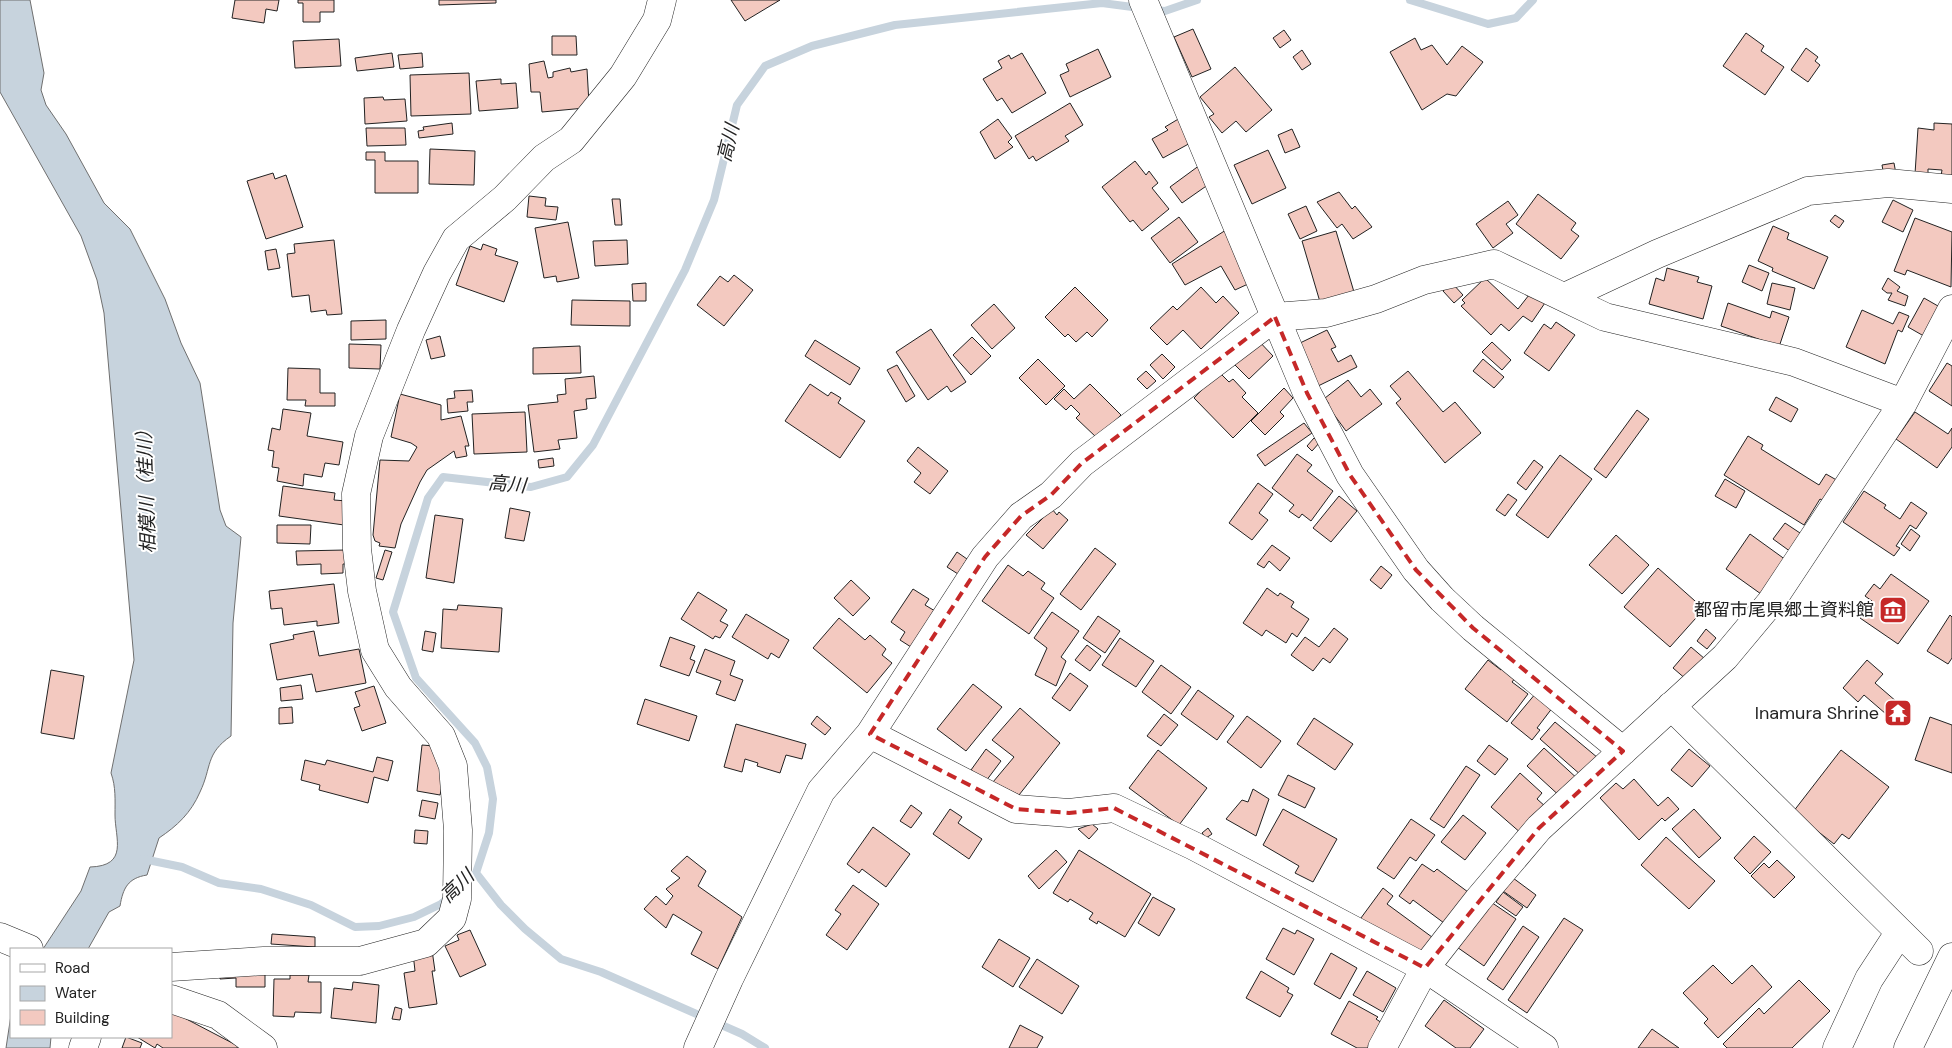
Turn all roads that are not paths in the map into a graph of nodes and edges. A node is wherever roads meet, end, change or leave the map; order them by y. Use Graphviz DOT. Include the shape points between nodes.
graph roads {
  1 [pos="662,0"];
  2 [pos="1148,12"];
  3 [pos="1952,189"];
  4 [pos="1565,296"];
  5 [pos="1952,309"];
  6 [pos="1275,317"];
  7 [pos="1903,404"];
  8 [pos="1671,706"];
  9 [pos="870,734"];
  10 [pos="1624,751"];
  11 [pos="0,937"];
  12 [pos="26,948"];
  13 [pos="1952,957"];
  14 [pos="172,967"];
  15 [pos="1425,968"];
  16 [pos="172,999"];
  17 [pos="263,1048"];
  18 [pos="698,1048"];
  19 [pos="1382,1048"];
  20 [pos="1544,1048"];
  21 [pos="1837,1048"];
  22 [pos="1908,1048"];
  1 -- 14 [label="main road" via="657,20 623,76 571,140 544,158 505,198 456,239 411,330 367,445 356,494 362,592 375,650 398,687 441,736 453,766 458,830 457,891 452,918 426,943 360,960"];
  2 -- 6 [label="main road"];
  3 -- 4 [label="main road" via="1888,183 1808,191"];
  4 -- 6 [label="main road" via="1494,264 1424,280 1376,299 1326,313"];
  4 -- 7 [label="main road" via="1605,317 1794,362"];
  5 -- 7 [label="main road"];
  6 -- 9 [label="main road" via="1082,463 1051,495 1021,516 986,557"];
  6 -- 10 [label="main road" via="1308,393 1350,475 1416,570 1473,628"];
  7 -- 8 [label="main road" via="1771,602 1725,657"];
  8 -- 10 [label="main road"];
  8 -- 21 [label="main road" via="1909,942 1869,979"];
  9 -- 15 [label="main road" via="1016,809 1069,813 1114,808 1194,846"];
  9 -- 18 [label="main road" via="821,791"];
  10 -- 15 [label="main road" via="1539,828"];
  11 -- 12 [label="main road"];
  13 -- 22 [label="main road"];
  15 -- 19 [label="main road"];
  15 -- 20 [label="main road"];
  16 -- 17 [label="main road" via="218,1015"];
}
